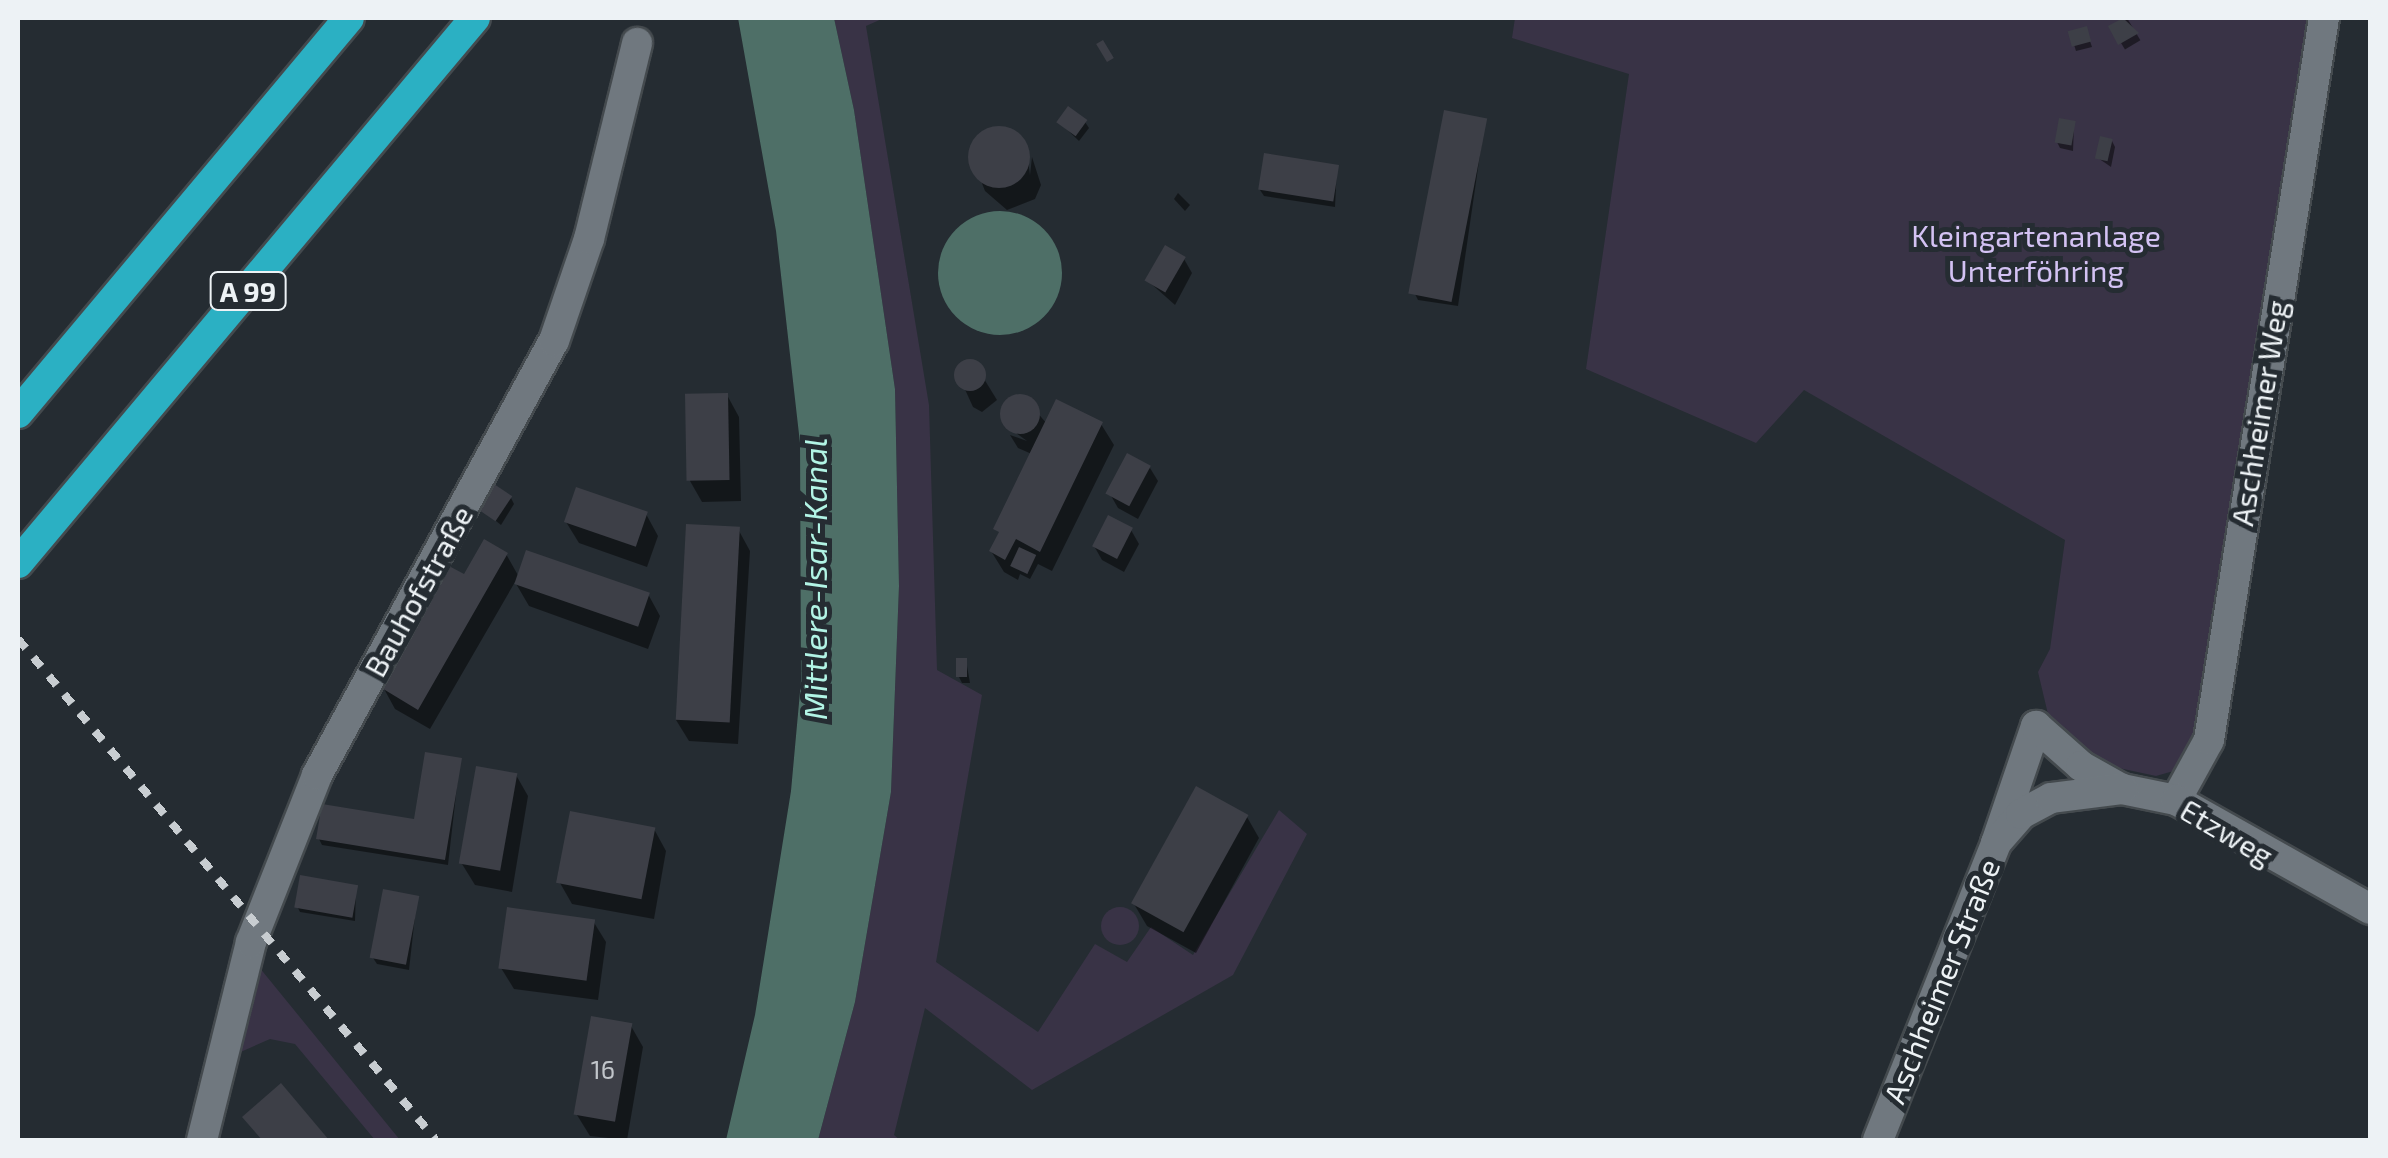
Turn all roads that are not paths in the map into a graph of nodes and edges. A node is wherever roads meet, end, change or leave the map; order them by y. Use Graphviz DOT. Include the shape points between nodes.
graph roads {
  1 [pos="350,18"];
  2 [pos="475,18"];
  3 [pos="2324,18"];
  4 [pos="637,43"];
  5 [pos="18,412"];
  6 [pos="18,563"];
  7 [pos="2122,789"];
  8 [pos="2176,800"];
  9 [pos="1996,843"];
  10 [pos="2370,909"];
  11 [pos="202,1140"];
  12 [pos="1878,1140"];
  1 -- 5 [label="highway"];
  2 -- 6 [label="highway, A 99"];
  3 -- 8 [label="street, Aschheimer Weg" via="2209,740"];
  4 -- 11 [label="street, Bauhofstraße" via="589,239 554,341 317,775 256,926"];
  7 -- 8 [label="street, Etzweg"];
  7 -- 9 [label="street, Aschheimer Straße" via="2051,798 2020,814"];
  7 -- 9 [label="street, Etzweg" via="2080,766 2036,726"];
  8 -- 10 [label="street, Etzweg"];
  9 -- 12 [label="street, Aschheimer Straße"];
}
